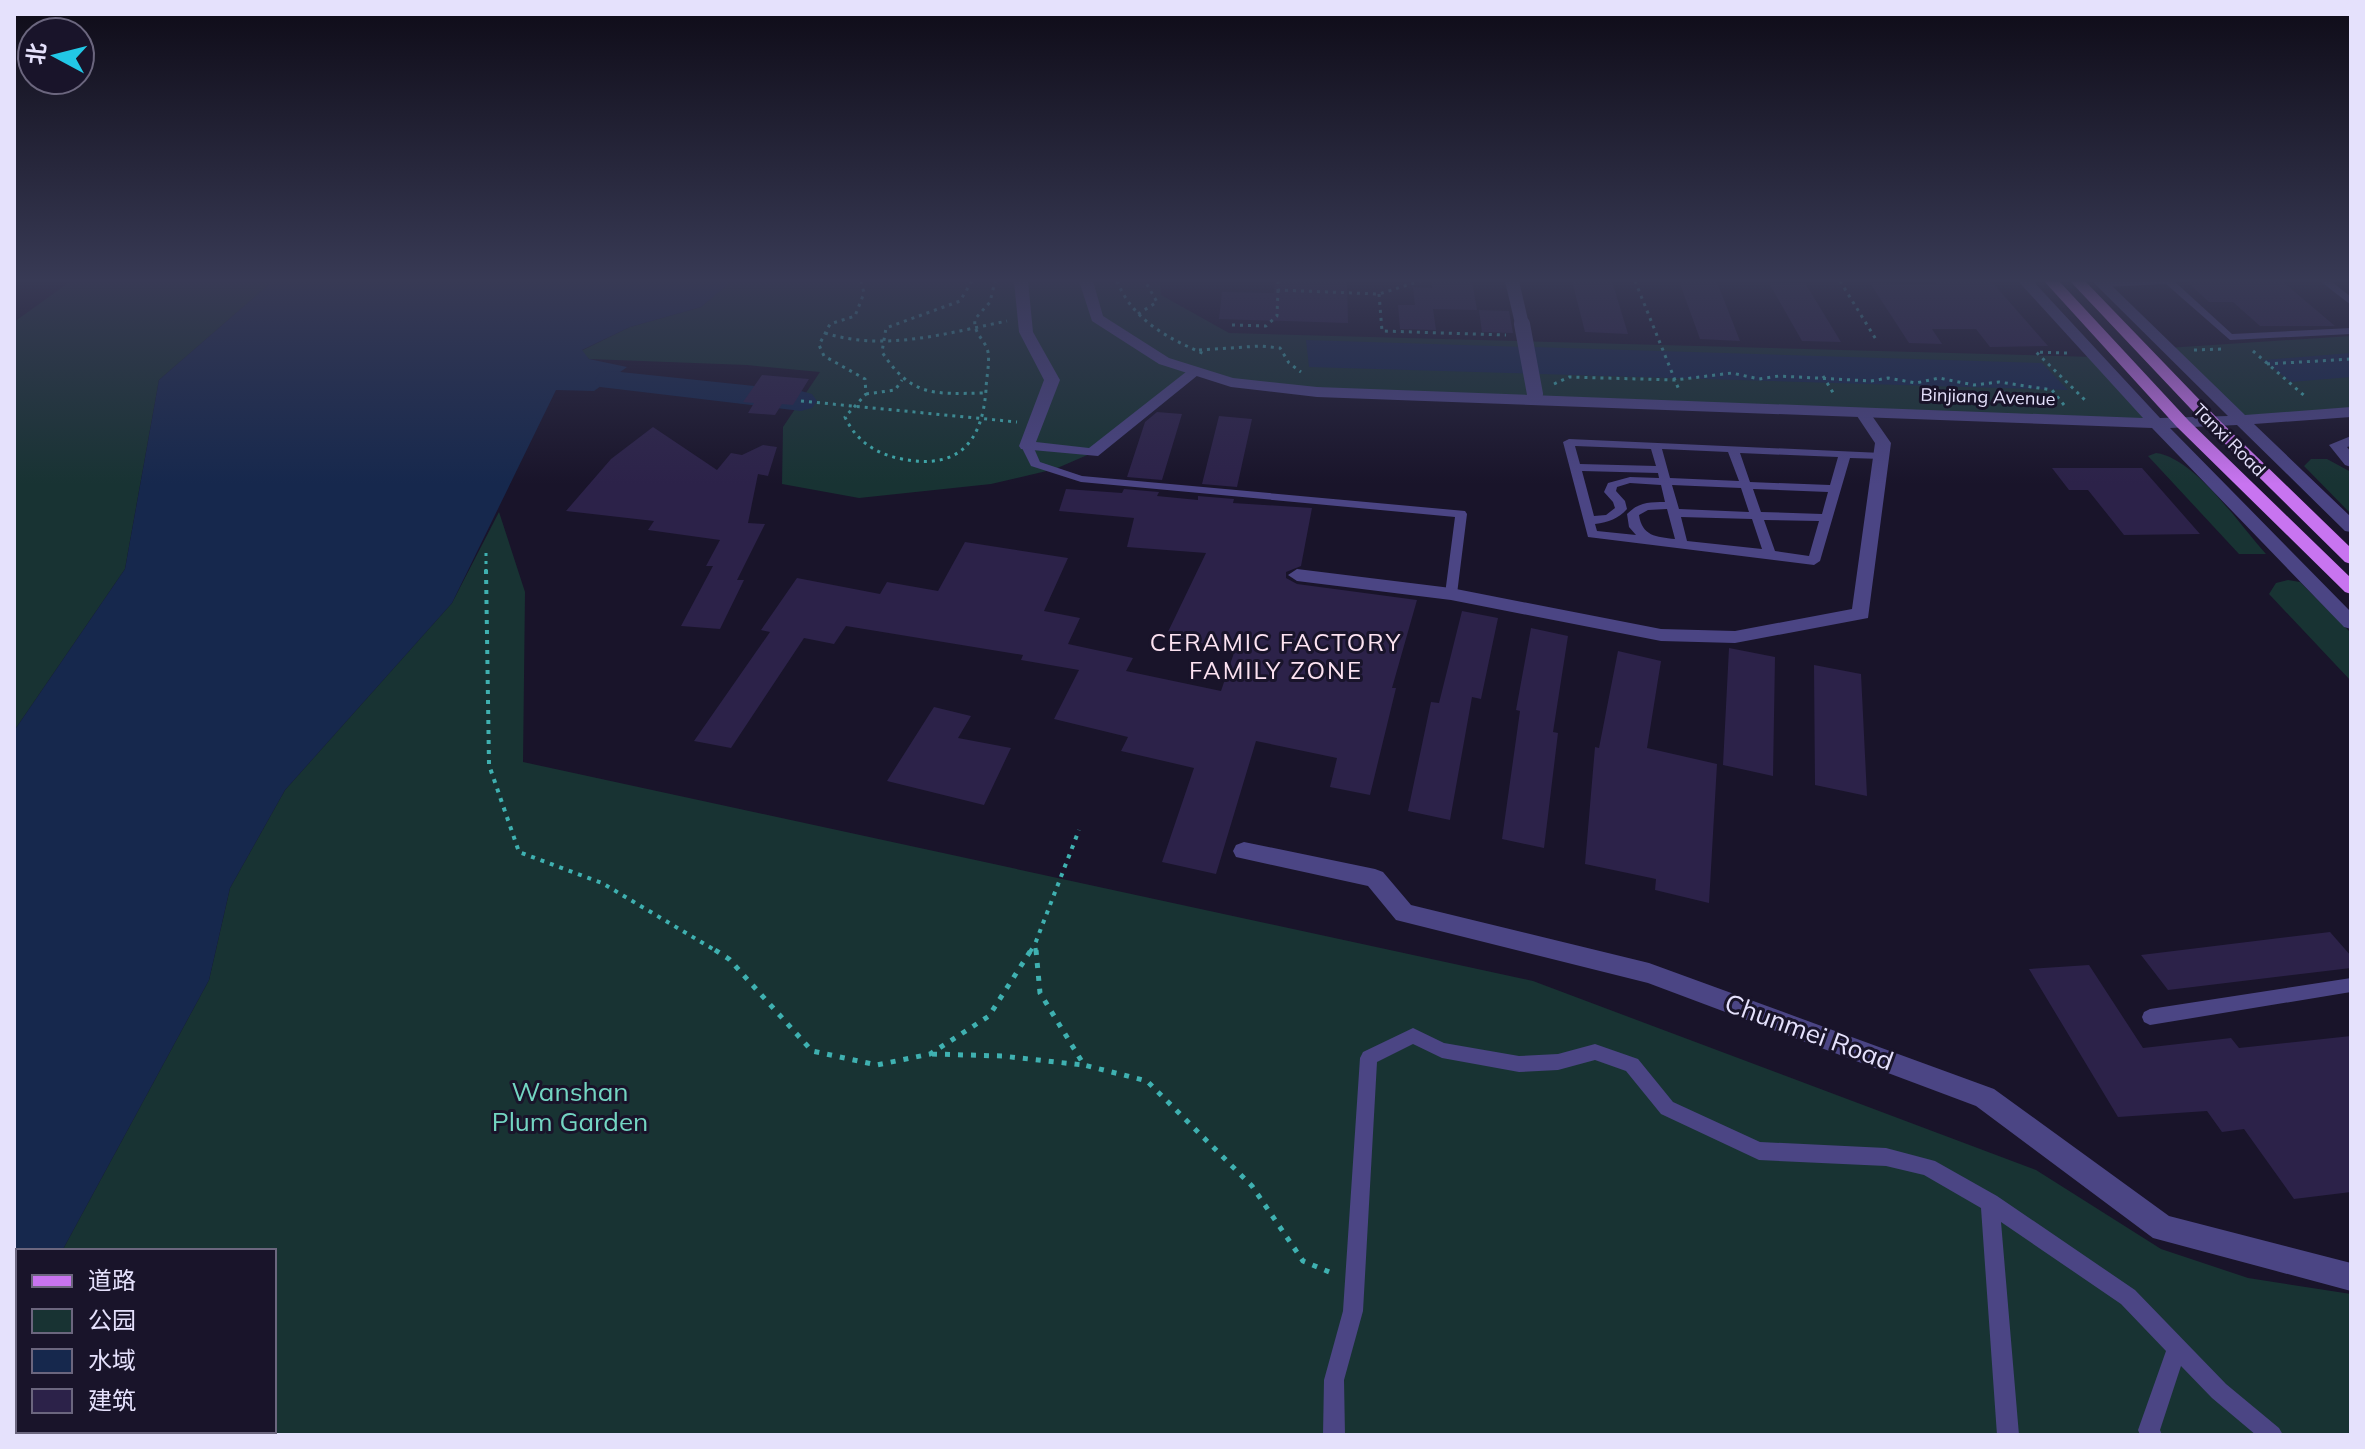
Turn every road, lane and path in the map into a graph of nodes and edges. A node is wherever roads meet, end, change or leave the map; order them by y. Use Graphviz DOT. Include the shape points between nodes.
graph roads {
  1 [pos="2248,348"];
  2 [pos="821,349"];
  3 [pos="882,349"];
  4 [pos="986,349"];
  5 [pos="1035,349"];
  6 [pos="1145,349"];
  7 [pos="1239,349"];
  8 [pos="1280,349"];
  9 [pos="1528,349"];
  10 [pos="1662,349"];
  11 [pos="2069,349"];
  12 [pos="2087,349"];
  13 [pos="2113,349"];
  14 [pos="2142,349"];
  15 [pos="2168,349"];
  16 [pos="2223,349"];
  17 [pos="1194,350"];
  18 [pos="2171,352"];
  19 [pos="1215,358"];
  20 [pos="2351,359"];
  21 [pos="2267,364"];
  22 [pos="1196,371"];
  23 [pos="1297,377"];
  24 [pos="1824,378"];
  25 [pos="902,379"];
  26 [pos="1675,380"];
  27 [pos="1561,388"];
  28 [pos="984,393"];
  29 [pos="866,394"];
  30 [pos="1539,394"];
  31 [pos="1821,398"];
  32 [pos="2309,400"];
  33 [pos="801,401"];
  34 [pos="855,406"];
  35 [pos="2050,406"];
  36 [pos="2079,407"];
  37 [pos="2351,412"];
  38 [pos="1863,413"];
  39 [pos="982,419"];
  40 [pos="2239,419"];
  41 [pos="2156,423"];
  42 [pos="2213,423"];
  43 [pos="1035,424"];
  44 [pos="2183,424"];
  45 [pos="2351,441"];
  46 [pos="1027,446"];
  47 [pos="1656,446"];
  48 [pos="1733,449"];
  49 [pos="1845,454"];
  50 [pos="1882,456"];
  51 [pos="2351,462"];
  52 [pos="1575,467"];
  53 [pos="1665,476"];
  54 [pos="1746,485"];
  55 [pos="1835,489"];
  56 [pos="1674,509"];
  57 [pos="1757,516"];
  58 [pos="1826,518"];
  59 [pos="1588,521"];
  60 [pos="2351,527"];
  61 [pos="1648,540"];
  62 [pos="1682,544"];
  63 [pos="486,553"];
  64 [pos="1770,554"];
  65 [pos="2351,558"];
  66 [pos="2299,570"];
  67 [pos="1297,575"];
  68 [pos="2351,588"];
  69 [pos="1451,594"];
  70 [pos="2351,606"];
  71 [pos="2351,623"];
  72 [pos="1079,830"];
  73 [pos="1244,851"];
  74 [pos="1035,944"];
  75 [pos="2351,985"];
  76 [pos="2150,1017"];
  77 [pos="930,1054"];
  78 [pos="1084,1065"];
  79 [pos="1990,1203"];
  80 [pos="2351,1277"];
  81 [pos="1355,1283"];
  82 [pos="2177,1348"];
  83 [pos="1334,1435"];
  84 [pos="2008,1435"];
  85 [pos="2151,1435"];
  86 [pos="2272,1435"];
  1 -- 21 [label="path"];
  2 -- 29 [label="path" via="824,356 865,379"];
  3 -- 25 [label="path"];
  4 -- 28 [label="path"];
  5 -- 43 [label="street" via="1052,380"];
  6 -- 22 [label="street, Binjiang Avenue"];
  7 -- 17 [label="path"];
  8 -- 23 [label="path" via="1309,378"];
  9 -- 30 [label="street, bridge"];
  10 -- 26 [label="path"];
  11 -- 36 [label="path" via="2073,353 2036,352 2093,407"];
  12 -- 41 [label="street"];
  13 -- 44 [label="main road, Tanxi Road"];
  14 -- 42 [label="main road, Tanxi Road"];
  15 -- 18 [label="street"];
  16 -- 18 [label="path"];
  17 -- 19 [label="path"];
  18 -- 40 [label="street"];
  20 -- 21 [label="path"];
  21 -- 32 [label="path"];
  22 -- 30 [label="street, Binjiang Avenue" via="1231,382 1317,392"];
  22 -- 46 [label="street" via="1092,453"];
  24 -- 26 [label="path" via="1759,379 1732,373"];
  24 -- 31 [label="path" via="1837,398"];
  24 -- 35 [label="path" via="1999,382 2052,390 2065,407"];
  25 -- 28 [label="path" via="934,394"];
  25 -- 29 [label="path" via="895,390"];
  26 -- 30 [label="path" via="1569,377"];
  27 -- 30 [label="path"];
  28 -- 39 [label="path"];
  29 -- 34 [label="path"];
  30 -- 38 [label="street, Binjiang Avenue"];
  33 -- 34 [label="path"];
  34 -- 39 [label="path"];
  34 -- 39 [label="path" via="845,417 847,428 898,460 943,461 970,445"];
  37 -- 40 [label="street, Binjiang Avenue"];
  38 -- 41 [label="street, Binjiang Avenue"];
  38 -- 50 [label="street" via="1883,443"];
  39 -- 43 [label="path"];
  40 -- 42 [label="street, Binjiang Avenue"];
  40 -- 60 [label="street"];
  41 -- 44 [label="street, Binjiang Avenue"];
  41 -- 66 [label="street"];
  42 -- 44 [label="street, Binjiang Avenue"];
  42 -- 65 [label="main road, Tanxi Road"];
  43 -- 46 [label="street"];
  44 -- 68 [label="main road, Tanxi Road"];
  45 -- 51 [label="street" via="2337,445"];
  46 -- 69 [label="lane" via="1035,464 1081,479 1461,514"];
  47 -- 48 [label="lane"];
  47 -- 52 [label="lane" via="1569,442"];
  47 -- 53 [label="lane"];
  48 -- 49 [label="lane"];
  48 -- 54 [label="lane"];
  49 -- 50 [label="lane"];
  49 -- 55 [label="lane"];
  50 -- 69 [label="street" via="1861,614 1735,637 1661,635"];
  52 -- 53 [label="lane"];
  52 -- 59 [label="lane"];
  53 -- 54 [label="lane"];
  53 -- 56 [label="lane"];
  53 -- 59 [label="lane" via="1612,485 1610,492 1621,509 1609,518"];
  54 -- 55 [label="lane"];
  54 -- 57 [label="lane"];
  55 -- 58 [label="lane"];
  56 -- 57 [label="lane"];
  56 -- 61 [label="lane" via="1645,506 1633,514 1635,527"];
  56 -- 62 [label="lane"];
  57 -- 58 [label="lane"];
  57 -- 64 [label="lane"];
  58 -- 64 [label="lane" via="1814,561"];
  59 -- 61 [label="lane" via="1592,534"];
  61 -- 62 [label="lane"];
  62 -- 64 [label="lane"];
  63 -- 77 [label="path" via="489,765 519,852 602,883 729,959 812,1051 877,1065"];
  66 -- 70 [label="street"];
  66 -- 71 [label="street"];
  67 -- 69 [label="street"];
  72 -- 74 [label="path"];
  73 -- 80 [label="street, Chunmei Road" via="1375,878 1404,913 1649,973 1985,1097 2163,1228"];
  74 -- 77 [label="path" via="989,1016"];
  74 -- 78 [label="path" via="1040,993"];
  75 -- 76 [label="lane"];
  77 -- 78 [label="path"];
  78 -- 81 [label="path" via="1147,1081 1252,1186 1303,1261"];
  79 -- 81 [label="lane" via="1928,1167 1886,1157 1759,1151 1667,1108 1632,1065 1595,1052 1558,1062 1519,1064 1442,1050 1413,1036 1369,1058"];
  79 -- 82 [label="lane" via="2128,1297"];
  79 -- 84 [label="lane"];
  81 -- 83 [label="lane" via="1334,1380"];
  82 -- 85 [label="lane"];
  82 -- 86 [label="lane"];
}
